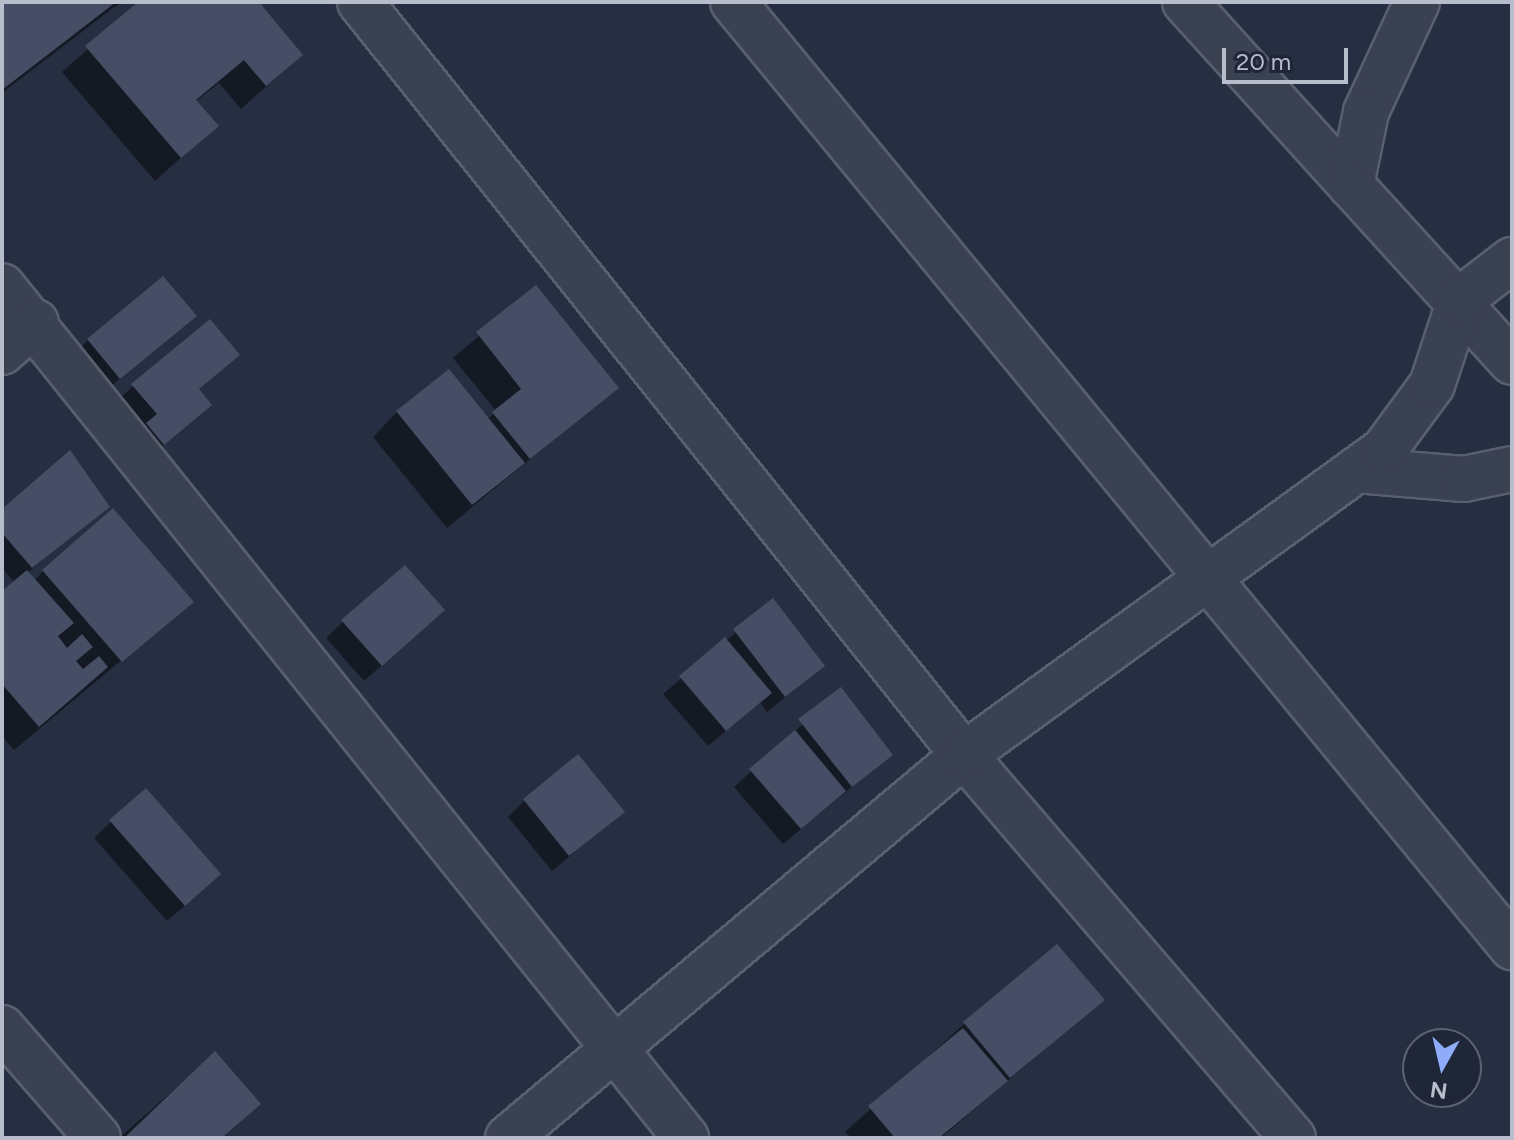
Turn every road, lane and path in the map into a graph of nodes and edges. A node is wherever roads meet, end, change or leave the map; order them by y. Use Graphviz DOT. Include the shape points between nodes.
graph roads {
  1 [pos="360,2"];
  2 [pos="733,2"];
  3 [pos="1185,2"];
  4 [pos="1417,2"];
  5 [pos="1351,185"];
  6 [pos="1512,260"];
  7 [pos="2,286"];
  8 [pos="1460,300"];
  9 [pos="36,322"];
  10 [pos="2,352"];
  11 [pos="1512,362"];
  12 [pos="1512,469"];
  13 [pos="1356,470"];
  14 [pos="1205,581"];
  15 [pos="964,755"];
  16 [pos="1512,947"];
  17 [pos="2,1028"];
  18 [pos="610,1048"];
  19 [pos="98,1138"];
  20 [pos="508,1138"];
  21 [pos="686,1138"];
  22 [pos="1293,1138"];
  1 -- 15 [label="street"];
  2 -- 14 [label="street"];
  3 -- 5 [label="street"];
  4 -- 5 [label="street" via="1366,112"];
  5 -- 8 [label="street"];
  6 -- 8 [label="street"];
  7 -- 9 [label="street"];
  8 -- 11 [label="street"];
  8 -- 13 [label="street" via="1432,385 1384,450"];
  9 -- 10 [label="street"];
  9 -- 18 [label="street"];
  12 -- 13 [label="street" via="1464,479"];
  13 -- 14 [label="street"];
  14 -- 15 [label="street"];
  14 -- 16 [label="street"];
  15 -- 18 [label="street"];
  15 -- 22 [label="street"];
  17 -- 19 [label="street"];
  18 -- 20 [label="street"];
  18 -- 21 [label="street"];
}
